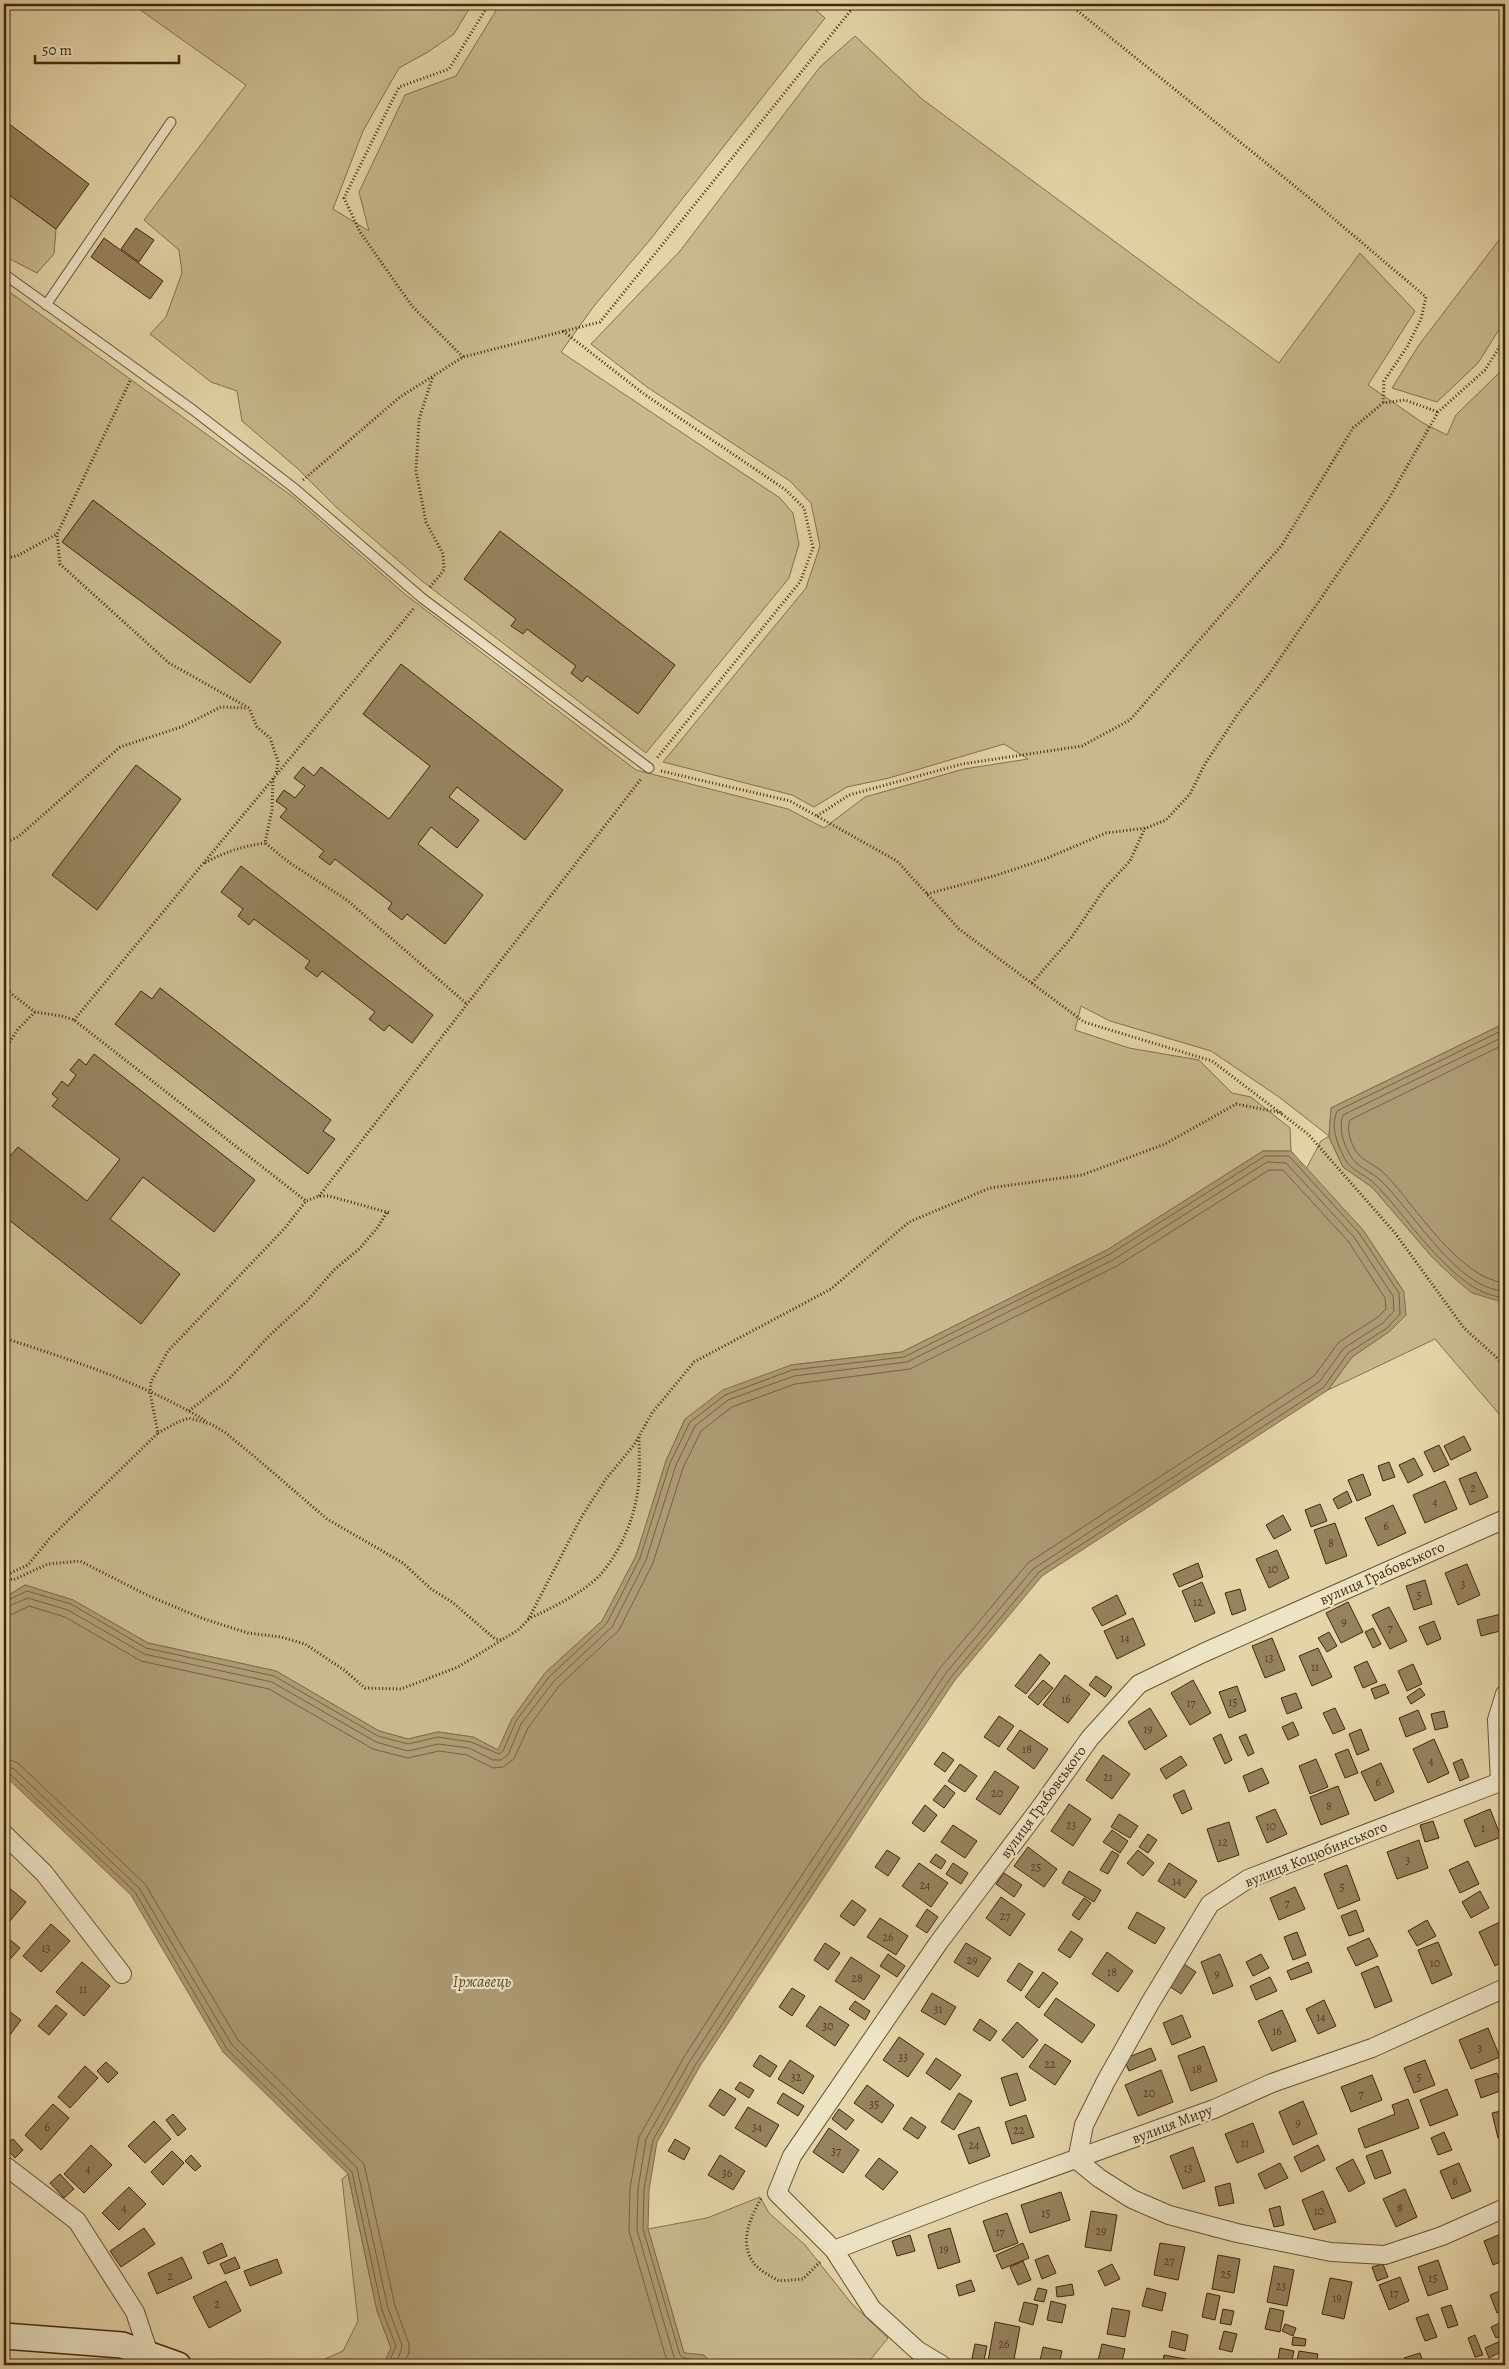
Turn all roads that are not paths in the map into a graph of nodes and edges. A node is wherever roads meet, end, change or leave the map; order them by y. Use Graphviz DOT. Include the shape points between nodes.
graph roads {
  1 [pos="171,122"];
  2 [pos="4,274"];
  3 [pos="46,305"];
  4 [pos="649,768"];
  5 [pos="1505,1519"];
  6 [pos="1505,1694"];
  7 [pos="1503,1789"];
  8 [pos="4,1834"];
  9 [pos="122,1974"];
  10 [pos="1505,1988"];
  11 [pos="1077,2160"];
  12 [pos="4,2165"];
  13 [pos="1505,2208"];
  14 [pos="834,2250"];
  15 [pos="4,2336"];
  16 [pos="149,2354"];
  17 [pos="178,2365"];
  18 [pos="942,2365"];
  1 -- 3 [label="lane"];
  2 -- 3 [label="lane"];
  3 -- 4 [label="lane" via="294,488 422,598"];
  5 -- 14 [label="street, вулиця Грабовського" via="1139,1684 1090,1738 938,1942 792,2156 777,2193"];
  6 -- 7 [label="street, вулиця Коцюбинського" via="1497,1720"];
  7 -- 11 [label="street, вулиця Коцюбинського" via="1248,1879 1210,1904 1106,2081 1084,2126"];
  8 -- 9 [label="street" via="44,1873"];
  10 -- 11 [label="street, вулиця Миру" via="1372,2048 1272,2083 1214,2109"];
  11 -- 13 [label="street" via="1132,2199 1169,2215 1237,2233 1332,2252 1385,2255 1442,2236"];
  11 -- 14 [label="street, вулиця Миру"];
  12 -- 16 [label="street" via="77,2221 135,2312"];
  14 -- 18 [label="street" via="872,2309 917,2350"];
  15 -- 16 [label="street" via="122,2345"];
  16 -- 17 [label="street"];
}
